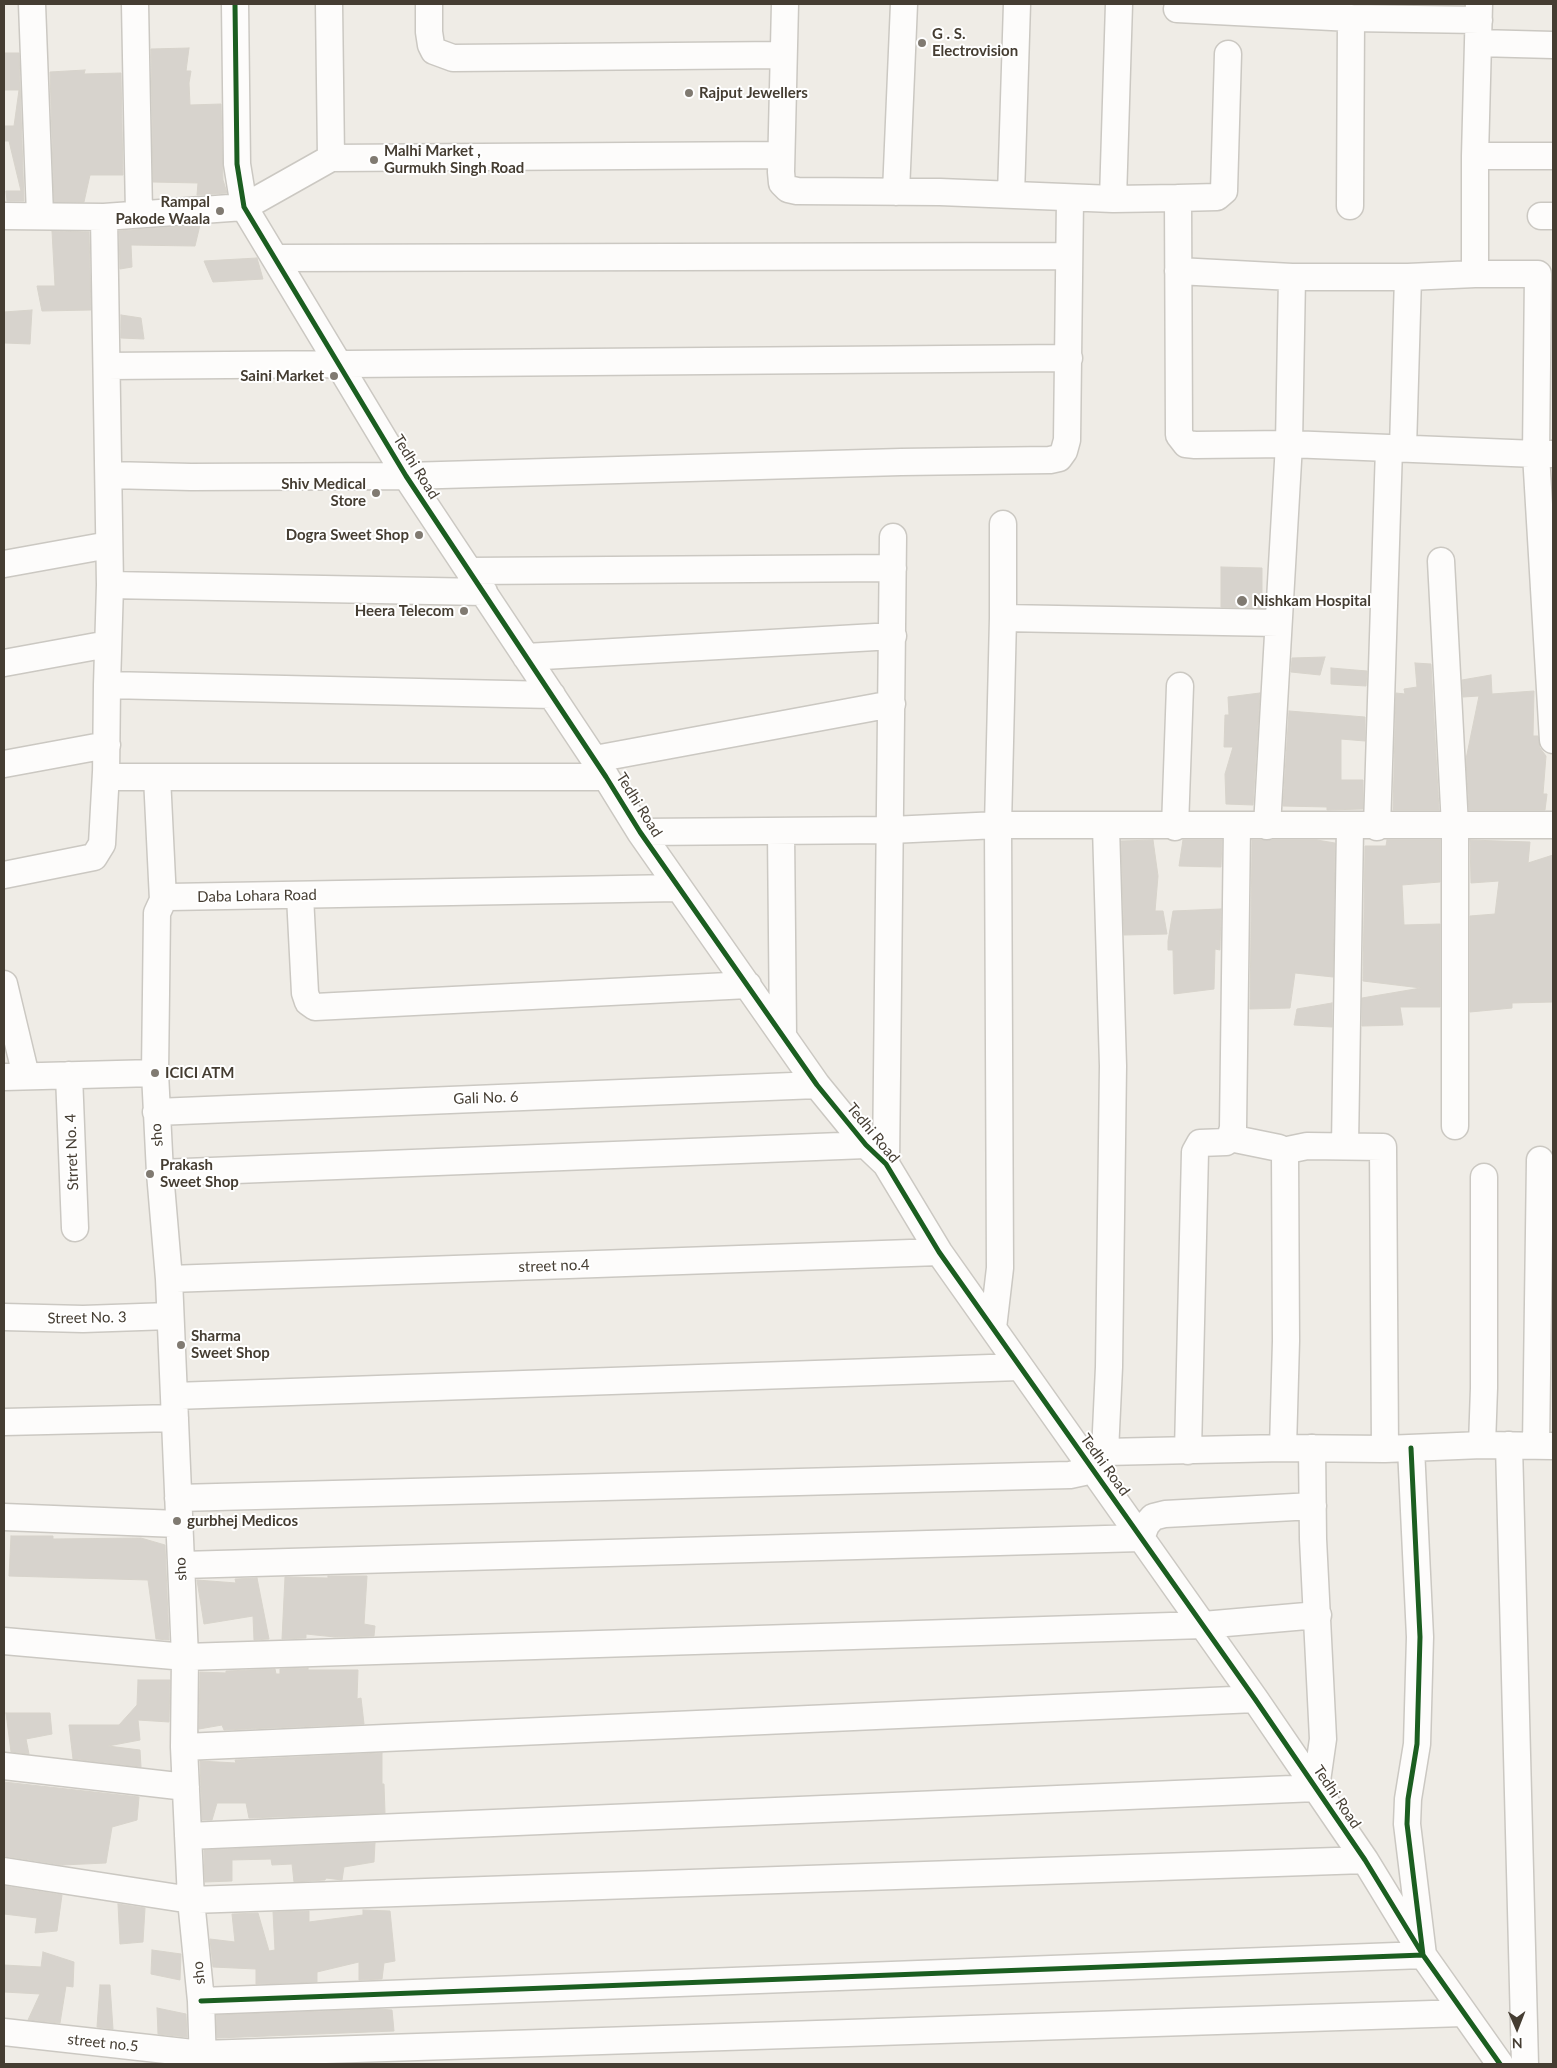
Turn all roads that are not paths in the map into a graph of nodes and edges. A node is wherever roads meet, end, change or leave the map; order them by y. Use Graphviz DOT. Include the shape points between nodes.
graph roads {
  1 [pos="32,4"];
  2 [pos="135,4"];
  3 [pos="235,4"];
  4 [pos="330,4"];
  5 [pos="429,4"];
  6 [pos="785,4"];
  7 [pos="904,4"];
  8 [pos="1017,4"];
  9 [pos="1119,4"];
  10 [pos="1177,9"];
  11 [pos="1351,18"];
  12 [pos="1479,22"];
  13 [pos="1553,45"];
  14 [pos="1228,54"];
  15 [pos="783,55"];
  16 [pos="781,155"];
  17 [pos="1475,156"];
  18 [pos="1553,156"];
  19 [pos="331,158"];
  20 [pos="896,192"];
  21 [pos="1011,195"];
  22 [pos="1178,198"];
  23 [pos="1070,199"];
  24 [pos="1113,199"];
  25 [pos="1350,206"];
  26 [pos="244,207"];
  27 [pos="139,213"];
  28 [pos="40,215"];
  29 [pos="4,216"];
  30 [pos="104,217"];
  31 [pos="1069,256"];
  32 [pos="275,258"];
  33 [pos="1178,271"];
  34 [pos="1475,274"];
  35 [pos="1546,274"];
  36 [pos="1292,277"];
  37 [pos="1408,277"];
  38 [pos="1069,358"];
  39 [pos="338,364"];
  40 [pos="107,366"];
  41 [pos="1289,444"];
  42 [pos="1396,448"];
  43 [pos="1545,454"];
  44 [pos="109,475"];
  45 [pos="406,476"];
  46 [pos="1003,524"];
  47 [pos="893,537"];
  48 [pos="109,545"];
  49 [pos="1441,561"];
  50 [pos="4,564"];
  51 [pos="893,568"];
  52 [pos="469,571"];
  53 [pos="110,585"];
  54 [pos="484,592"];
  55 [pos="1003,618"];
  56 [pos="1278,622"];
  57 [pos="892,636"];
  58 [pos="108,644"];
  59 [pos="526,657"];
  60 [pos="4,663"];
  61 [pos="107,684"];
  62 [pos="1180,686"];
  63 [pos="552,696"];
  64 [pos="892,704"];
  65 [pos="1553,740"];
  66 [pos="107,746"];
  67 [pos="4,764"];
  68 [pos="601,768"];
  69 [pos="106,772"];
  70 [pos="157,777"];
  71 [pos="998,825"];
  72 [pos="1553,825"];
  73 [pos="1175,826"];
  74 [pos="1267,826"];
  75 [pos="1350,826"];
  76 [pos="1456,826"];
  77 [pos="1106,827"];
  78 [pos="1237,827"];
  79 [pos="1377,827"];
  80 [pos="892,830"];
  81 [pos="640,832"];
  82 [pos="780,832"];
  83 [pos="4,876"];
  84 [pos="678,888"];
  85 [pos="300,896"];
  86 [pos="163,900"];
  87 [pos="4,984"];
  88 [pos="748,985"];
  89 [pos="783,1036"];
  90 [pos="155,1073"];
  91 [pos="69,1075"];
  92 [pos="15,1076"];
  93 [pos="817,1085"];
  94 [pos="156,1112"];
  95 [pos="1455,1126"];
  96 [pos="1230,1138"];
  97 [pos="866,1145"];
  98 [pos="1345,1146"];
  99 [pos="1283,1151"];
  100 [pos="1540,1160"];
  101 [pos="886,1164"];
  102 [pos="160,1173"];
  103 [pos="1484,1177"];
  104 [pos="75,1228"];
  105 [pos="939,1252"];
  106 [pos="169,1279"];
  107 [pos="170,1316"];
  108 [pos="4,1317"];
  109 [pos="993,1328"];
  110 [pos="1019,1367"];
  111 [pos="175,1407"];
  112 [pos="4,1422"];
  113 [pos="1482,1445"];
  114 [pos="1509,1445"];
  115 [pos="1544,1446"];
  116 [pos="1283,1448"];
  117 [pos="1312,1448"];
  118 [pos="1411,1448"];
  119 [pos="1385,1449"];
  120 [pos="1188,1451"];
  121 [pos="1098,1460"];
  122 [pos="178,1498"];
  123 [pos="1313,1506"];
  124 [pos="4,1517"];
  125 [pos="178,1524"];
  126 [pos="1141,1538"];
  127 [pos="182,1565"];
  128 [pos="1318,1615"];
  129 [pos="1203,1624"];
  130 [pos="4,1641"];
  131 [pos="185,1657"];
  132 [pos="1255,1698"];
  133 [pos="184,1747"];
  134 [pos="4,1766"];
  135 [pos="186,1787"];
  136 [pos="1316,1788"];
  137 [pos="188,1836"];
  138 [pos="1365,1860"];
  139 [pos="4,1871"];
  140 [pos="191,1900"];
  141 [pos="1423,1955"];
  142 [pos="201,2002"];
  143 [pos="1463,2013"];
  144 [pos="4,2032"];
  145 [pos="203,2059"];
  146 [pos="1500,2064"];
  147 [pos="1525,2064"];
  1 -- 28 [label="street"];
  2 -- 27 [label="street"];
  3 -- 26 [label="street" via="237,164"];
  4 -- 19 [label="street"];
  5 -- 15 [label="street" via="431,45 434,51 453,58"];
  6 -- 15 [label="street"];
  7 -- 20 [label="street"];
  8 -- 21 [label="street"];
  9 -- 24 [label="street"];
  10 -- 11 [label="street"];
  11 -- 12 [label="street"];
  11 -- 25 [label="street"];
  12 -- 13 [label="street"];
  12 -- 17 [label="street"];
  14 -- 22 [label="street" via="1224,191 1217,197"];
  15 -- 16 [label="street"];
  16 -- 19 [label="street"];
  16 -- 20 [label="street" via="782,183 788,189"];
  17 -- 18 [label="street"];
  17 -- 34 [label="street"];
  19 -- 26 [label="street"];
  20 -- 21 [label="street"];
  21 -- 23 [label="street"];
  22 -- 24 [label="street"];
  22 -- 33 [label="street"];
  23 -- 24 [label="street"];
  23 -- 31 [label="street"];
  26 -- 27 [label="street"];
  26 -- 32 [label="street, Tedhi Road"];
  27 -- 30 [label="street"];
  28 -- 29 [label="street"];
  28 -- 30 [label="street"];
  30 -- 40 [label="street"];
  31 -- 32 [label="street"];
  31 -- 38 [label="street"];
  32 -- 39 [label="street, Tedhi Road"];
  33 -- 36 [label="street"];
  33 -- 41 [label="street" via="1181,440 1195,445"];
  34 -- 35 [label="street"];
  34 -- 37 [label="street"];
  35 -- 43 [label="street"];
  36 -- 37 [label="street"];
  36 -- 41 [label="street"];
  37 -- 42 [label="street"];
  38 -- 39 [label="street"];
  38 -- 45 [label="street" via="1067,440 1064,451 1058,458 1050,460"];
  39 -- 40 [label="street"];
  39 -- 45 [label="street, Tedhi Road"];
  40 -- 44 [label="street"];
  41 -- 42 [label="street"];
  41 -- 56 [label="street"];
  42 -- 43 [label="street"];
  42 -- 79 [label="street"];
  43 -- 65 [label="street"];
  44 -- 45 [label="street"];
  44 -- 48 [label="street"];
  45 -- 52 [label="street, Tedhi Road"];
  46 -- 55 [label="street"];
  47 -- 51 [label="street"];
  48 -- 50 [label="street"];
  48 -- 53 [label="street"];
  49 -- 76 [label="street"];
  51 -- 52 [label="street"];
  51 -- 57 [label="street"];
  52 -- 54 [label="street, Tedhi Road"];
  53 -- 54 [label="street"];
  53 -- 58 [label="street"];
  54 -- 59 [label="street, Tedhi Road"];
  55 -- 56 [label="street"];
  55 -- 71 [label="street"];
  56 -- 74 [label="street"];
  57 -- 59 [label="street"];
  57 -- 64 [label="street"];
  58 -- 60 [label="street"];
  58 -- 61 [label="street"];
  59 -- 63 [label="street, Tedhi Road"];
  61 -- 63 [label="street"];
  61 -- 66 [label="street"];
  62 -- 73 [label="street"];
  63 -- 68 [label="street, Tedhi Road"];
  64 -- 68 [label="street"];
  64 -- 80 [label="street"];
  66 -- 67 [label="street"];
  66 -- 69 [label="street"];
  68 -- 70 [label="street"];
  68 -- 81 [label="street, Tedhi Road"];
  69 -- 70 [label="street" via="106,778"];
  69 -- 83 [label="street" via="102,844 94,857"];
  70 -- 86 [label="street"];
  71 -- 77 [label="street"];
  71 -- 80 [label="street"];
  71 -- 109 [label="street" via="1000,1268"];
  72 -- 76 [label="street"];
  73 -- 77 [label="street"];
  73 -- 78 [label="street"];
  74 -- 75 [label="street"];
  74 -- 78 [label="street"];
  75 -- 79 [label="street"];
  75 -- 98 [label="street"];
  76 -- 79 [label="street"];
  76 -- 95 [label="street"];
  77 -- 121 [label="street" via="1113,1194"];
  78 -- 96 [label="street" via="1233,1128"];
  80 -- 82 [label="street"];
  80 -- 101 [label="street"];
  81 -- 82 [label="street"];
  81 -- 84 [label="street, Tedhi Road"];
  82 -- 89 [label="street"];
  84 -- 85 [label="street, Daba Lohara Road"];
  84 -- 88 [label="street, Tedhi Road"];
  85 -- 86 [label="street, Daba Lohara Road" via="169,897"];
  85 -- 88 [label="street" via="305,993 308,1002 315,1007"];
  86 -- 90 [label="street" via="157,913"];
  87 -- 92 [label="street"];
  88 -- 89 [label="street, Tedhi Road"];
  89 -- 93 [label="street, Tedhi Road"];
  90 -- 91 [label="street"];
  90 -- 94 [label="street, sho"];
  91 -- 92 [label="street"];
  91 -- 104 [label="street, Strret No. 4"];
  93 -- 94 [label="street, Gali No. 6"];
  93 -- 97 [label="street, Tedhi Road"];
  94 -- 102 [label="street, sho"];
  96 -- 99 [label="street"];
  96 -- 120 [label="street" via="1222,1143 1200,1143 1194,1152"];
  97 -- 101 [label="street, Tedhi Road"];
  97 -- 102 [label="street"];
  98 -- 99 [label="street" via="1307,1146"];
  98 -- 119 [label="street" via="1383,1147"];
  99 -- 116 [label="street" via="1286,1162"];
  100 -- 115 [label="street"];
  101 -- 105 [label="street, Tedhi Road"];
  102 -- 106 [label="street, sho"];
  103 -- 113 [label="street"];
  105 -- 106 [label="street, street no.4"];
  105 -- 109 [label="street, Tedhi Road"];
  106 -- 107 [label="street, sho"];
  107 -- 108 [label="street, Street No. 3"];
  107 -- 111 [label="street, sho"];
  109 -- 110 [label="street, Tedhi Road"];
  110 -- 111 [label="street"];
  110 -- 121 [label="street, Tedhi Road"];
  111 -- 112 [label="street"];
  111 -- 122 [label="street, sho"];
  113 -- 114 [label="street"];
  113 -- 118 [label="street"];
  114 -- 115 [label="street"];
  114 -- 147 [label="street"];
  116 -- 117 [label="street"];
  116 -- 120 [label="street"];
  117 -- 119 [label="street"];
  117 -- 123 [label="street"];
  118 -- 119 [label="street"];
  118 -- 141 [label="street" via="1420,1637 1417,1744 1407,1824"];
  120 -- 121 [label="street"];
  121 -- 122 [label="street" via="1084,1472 1070,1475"];
  121 -- 126 [label="street, Tedhi Road"];
  122 -- 125 [label="street, sho"];
  123 -- 126 [label="street" via="1165,1514 1153,1517"];
  123 -- 128 [label="street"];
  124 -- 125 [label="street"];
  125 -- 127 [label="street, sho"];
  126 -- 127 [label="street"];
  126 -- 129 [label="street, Tedhi Road"];
  127 -- 131 [label="street, sho"];
  128 -- 129 [label="street"];
  128 -- 136 [label="street" via="1323,1739"];
  129 -- 131 [label="street"];
  129 -- 132 [label="street, Tedhi Road"];
  130 -- 131 [label="street"];
  131 -- 133 [label="street, sho"];
  132 -- 133 [label="street"];
  132 -- 136 [label="street, Tedhi Road"];
  133 -- 135 [label="street, sho"];
  134 -- 135 [label="street"];
  135 -- 137 [label="street, sho"];
  136 -- 137 [label="street"];
  136 -- 138 [label="street, Tedhi Road"];
  137 -- 140 [label="street, sho"];
  138 -- 140 [label="street"];
  138 -- 141 [label="street, Tedhi Road"];
  139 -- 140 [label="street"];
  140 -- 142 [label="street, sho"];
  141 -- 142 [label="street"];
  141 -- 143 [label="street, Tedhi Road"];
  142 -- 145 [label="street, sho"];
  143 -- 145 [label="street, street no.5"];
  143 -- 146 [label="street, Tedhi Road"];
  144 -- 145 [label="street, street no.5"];
}
